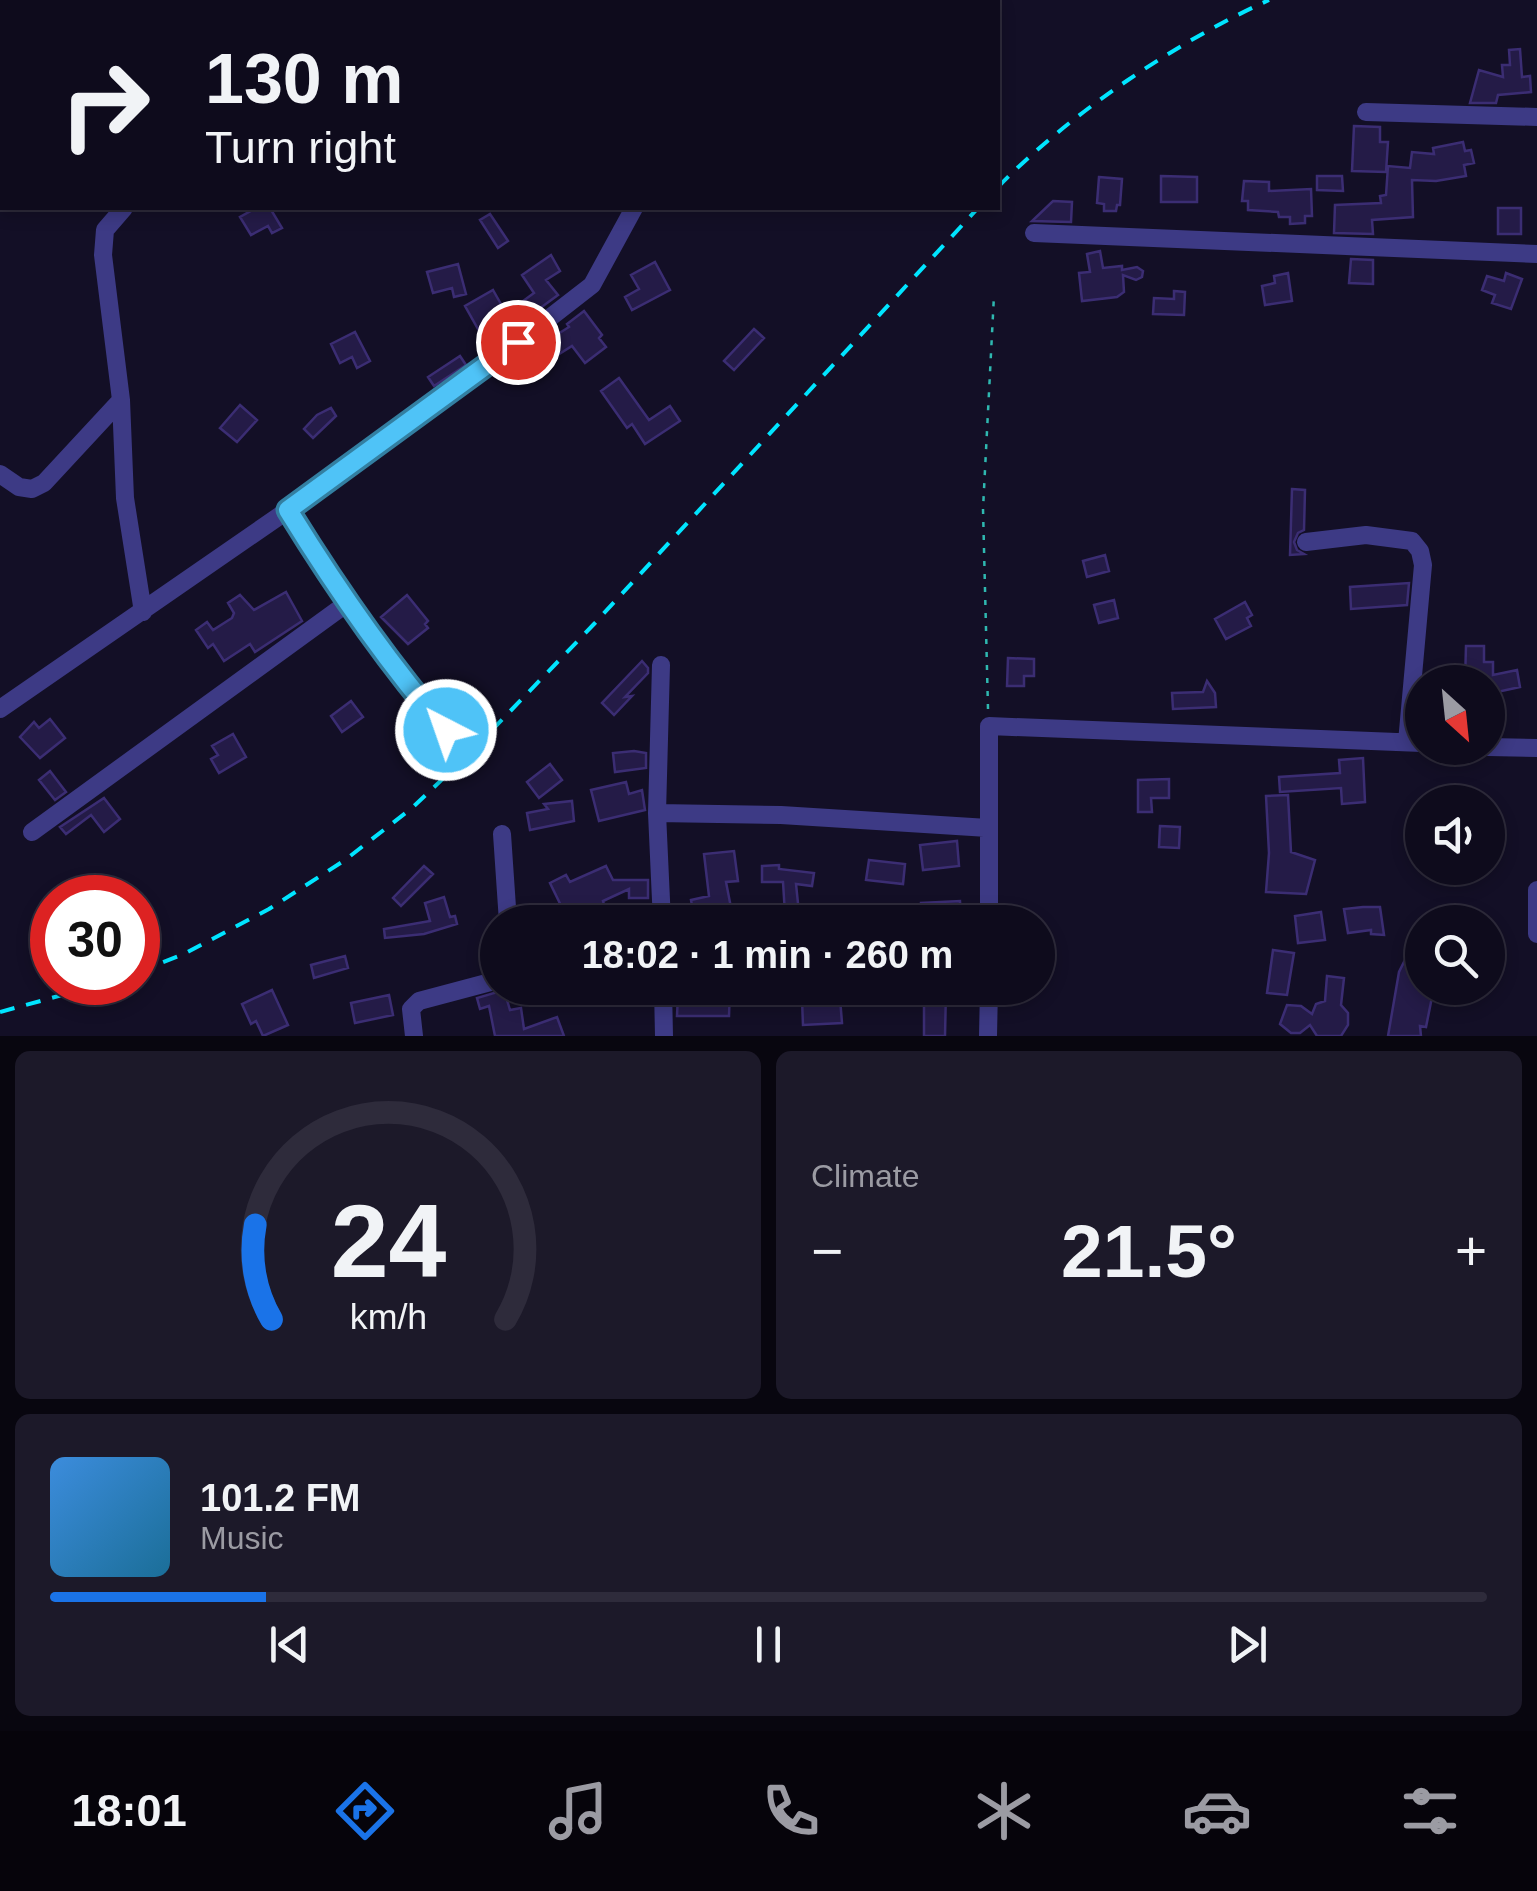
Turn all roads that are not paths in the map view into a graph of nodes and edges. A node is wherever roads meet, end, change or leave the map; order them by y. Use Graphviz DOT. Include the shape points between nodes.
graph roads {
  1 [pos="1366,112"];
  2 [pos="1537,117"];
  3 [pos="118,210"];
  4 [pos="633,210"];
  5 [pos="1034,233"];
  6 [pos="1537,254"];
  7 [pos="121,400"];
  8 [pos="0,474"];
  9 [pos="288,510"];
  10 [pos="1306,542"];
  11 [pos="346,604"];
  12 [pos="143,612"];
  13 [pos="661,665"];
  14 [pos="1419,665"];
  15 [pos="0,709"];
  16 [pos="446,730"];
  17 [pos="1405,743"];
  18 [pos="1505,747"];
  19 [pos="1537,748"];
  20 [pos="657,813"];
  21 [pos="988,828"];
  22 [pos="32,832"];
  23 [pos="502,834"];
  24 [pos="1537,890"];
  25 [pos="507,905"];
  26 [pos="661,905"];
  27 [pos="989,905"];
  28 [pos="1537,934"];
  29 [pos="480,985"];
  30 [pos="664,1005"];
  31 [pos="989,1005"];
  32 [pos="414,1036"];
  33 [pos="664,1036"];
  34 [pos="988,1036"];
  1 -- 2 [label="street"];
  3 -- 7 [label="street" via="105,230 103,255"];
  4 -- 9 [label="street" via="592,285"];
  5 -- 6 [label="street"];
  7 -- 8 [label="street" via="44,483 32,489"];
  7 -- 12 [label="street" via="124,498"];
  9 -- 11 [label="street"];
  9 -- 12 [label="street"];
  10 -- 14 [label="street" via="1366,535 1412,541 1423,565"];
  11 -- 16 [label="street"];
  11 -- 22 [label="street"];
  12 -- 15 [label="street"];
  13 -- 20 [label="street"];
  17 -- 21 [label="street" via="988,726"];
  18 -- 19 [label="street"];
  20 -- 21 [label="street"];
  20 -- 26 [label="street"];
  21 -- 27 [label="street"];
  23 -- 25 [label="street"];
  24 -- 28 [label="street"];
  29 -- 32 [label="street" via="419,1000 411,1009"];
  30 -- 33 [label="street"];
  31 -- 34 [label="street"];
}
